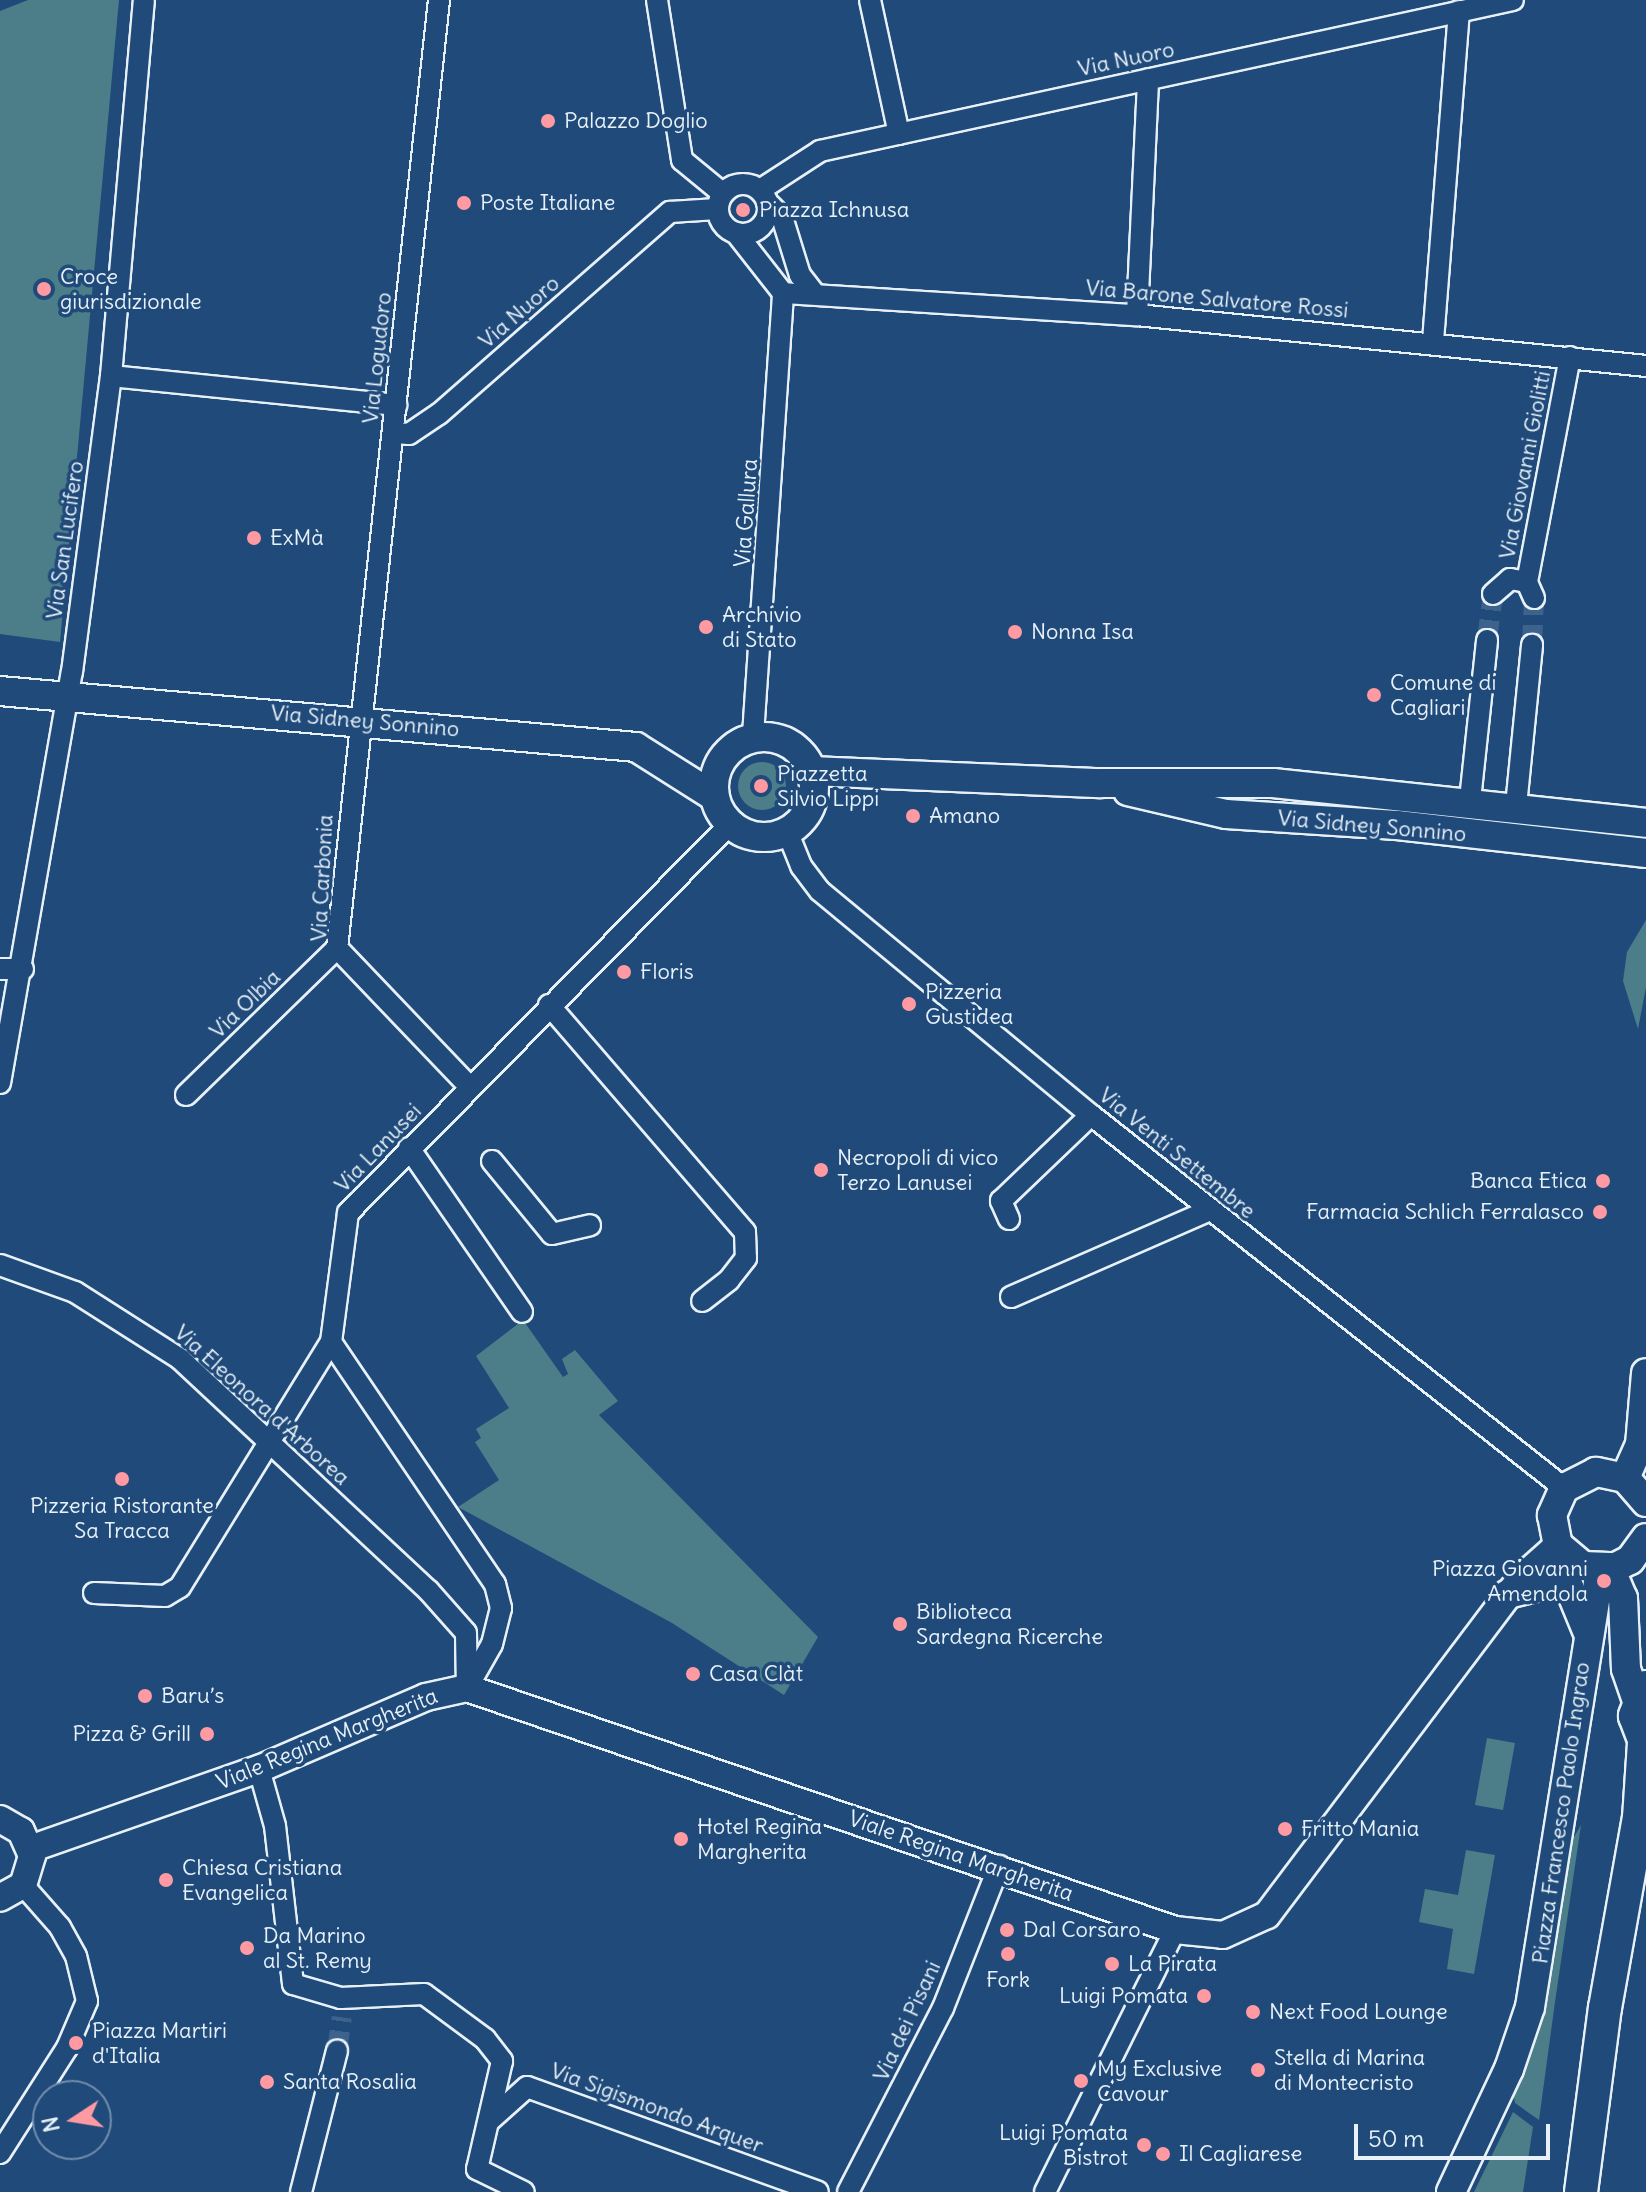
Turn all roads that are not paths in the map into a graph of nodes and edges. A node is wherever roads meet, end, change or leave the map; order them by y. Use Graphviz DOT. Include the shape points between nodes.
graph roads {
  1 [pos="144,0"];
  2 [pos="439,0"];
  3 [pos="657,0"];
  4 [pos="870,0"];
  5 [pos="1513,0"];
  6 [pos="1459,11"];
  7 [pos="1148,79"];
  8 [pos="899,134"];
  9 [pos="764,196"];
  10 [pos="720,201"];
  11 [pos="736,233"];
  12 [pos="783,293"];
  13 [pos="815,294"];
  14 [pos="1137,315"];
  15 [pos="1433,341"];
  16 [pos="1570,357"];
  17 [pos="1646,366"];
  18 [pos="111,376"];
  19 [pos="397,405"];
  20 [pos="394,433"];
  21 [pos="1493,594"];
  22 [pos="1487,640"];
  23 [pos="1532,645"];
  24 [pos="0,691"];
  25 [pos="69,695"];
  26 [pos="358,720"];
  27 [pos="753,735"];
  28 [pos="811,771"];
  29 [pos="1101,783"];
  30 [pos="715,797"];
  31 [pos="1470,800"];
  32 [pos="1516,806"];
  33 [pos="1646,823"];
  34 [pos="730,824"];
  35 [pos="787,831"];
  36 [pos="1646,853"];
  37 [pos="337,948"];
  38 [pos="0,969"];
  39 [pos="23,969"];
  40 [pos="549,1005"];
  41 [pos="0,1083"];
  42 [pos="468,1085"];
  43 [pos="186,1095"];
  44 [pos="1091,1115"];
  45 [pos="409,1148"];
  46 [pos="492,1161"];
  47 [pos="1210,1210"];
  48 [pos="1009,1219"];
  49 [pos="590,1225"];
  50 [pos="0,1265"];
  51 [pos="1011,1297"];
  52 [pos="702,1301"];
  53 [pos="522,1312"];
  54 [pos="331,1342"];
  55 [pos="1646,1373"];
  56 [pos="272,1444"];
  57 [pos="1564,1488"];
  58 [pos="1641,1491"];
  59 [pos="1646,1538"];
  60 [pos="1558,1545"];
  61 [pos="1605,1569"];
  62 [pos="94,1593"];
  63 [pos="1508,1594"];
  64 [pos="1588,1634"];
  65 [pos="467,1688"];
  66 [pos="1642,1694"];
  67 [pos="1645,1744"];
  68 [pos="259,1769"];
  69 [pos="1643,1813"];
  70 [pos="0,1819"];
  71 [pos="30,1849"];
  72 [pos="999,1866"];
  73 [pos="23,1885"];
  74 [pos="0,1898"];
  75 [pos="1175,1930"];
  76 [pos="337,2051"];
  77 [pos="489,2121"];
  78 [pos="0,2153"];
  79 [pos="301,2192"];
  80 [pos="524,2192"];
  81 [pos="818,2192"];
  82 [pos="848,2192"];
  83 [pos="1045,2192"];
  84 [pos="1451,2192"];
  85 [pos="1581,2192"];
  1 -- 18 [label="street, Via San Lucifero"];
  2 -- 19 [label="street, Via Logudoro"];
  3 -- 10 [label="street" via="682,160"];
  4 -- 8 [label="street"];
  5 -- 6 [label="street, Via Nuoro"];
  6 -- 7 [label="street, Via Nuoro"];
  6 -- 15 [label="street"];
  7 -- 8 [label="street, Via Nuoro"];
  7 -- 14 [label="street"];
  8 -- 9 [label="street, Via Nuoro" via="820,151"];
  9 -- 10 [label="street" via="739,183"];
  9 -- 11 [label="street" via="760,228"];
  9 -- 13 [label="street" via="782,217 800,275"];
  10 -- 11 [label="street" via="723,225"];
  10 -- 20 [label="street, Via Nuoro" via="670,212 439,414 409,434"];
  11 -- 12 [label="street"];
  12 -- 13 [label="street, Via Barone Salvatore Rossi"];
  12 -- 27 [label="street, Via Gallura"];
  13 -- 14 [label="street, Via Barone Salvatore Rossi"];
  14 -- 15 [label="street, Via Barone Salvatore Rossi"];
  15 -- 16 [label="street, Via Barone Salvatore Rossi"];
  16 -- 17 [label="street, Via Barone Salvatore Rossi"];
  16 -- 21 [label="street, Via Giovanni Giolitti" via="1530,590 1510,579"];
  18 -- 19 [label="street"];
  18 -- 25 [label="street, Via San Lucifero"];
  19 -- 20 [label="street, Via Logudoro"];
  20 -- 26 [label="street, Via Logudoro"];
  22 -- 31 [label="street"];
  23 -- 32 [label="street"];
  24 -- 25 [label="main road, Via Sidney Sonnino"];
  25 -- 26 [label="main road, Via Sidney Sonnino"];
  25 -- 39 [label="street, Via San Lucifero"];
  26 -- 30 [label="main road, Via Sidney Sonnino" via="636,747"];
  26 -- 37 [label="street, Via Carbonia"];
  27 -- 28 [label="main road" via="788,744"];
  27 -- 30 [label="main road" via="722,760"];
  28 -- 29 [label="main road, Via Sidney Sonnino"];
  28 -- 35 [label="main road" via="811,801"];
  29 -- 31 [label="main road, Via Sidney Sonnino" via="1273,783"];
  29 -- 36 [label="main road, Via Sidney Sonnino" via="1168,805 1226,814 1397,825"];
  30 -- 34 [label="main road"];
  31 -- 32 [label="main road, Via Sidney Sonnino"];
  32 -- 33 [label="main road, Via Sidney Sonnino"];
  34 -- 35 [label="main road" via="757,837"];
  34 -- 40 [label="street, Via Lanusei"];
  35 -- 44 [label="street, Via Venti Settembre" via="801,866 820,891"];
  37 -- 42 [label="street, Via Carbonia"];
  37 -- 43 [label="street, Via Olbia"];
  38 -- 39 [label="street"];
  39 -- 41 [label="street, Via San Lucifero"];
  40 -- 42 [label="street, Via Lanusei"];
  40 -- 52 [label="street" via="745,1232 746,1258"];
  42 -- 45 [label="street, Via Lanusei"];
  44 -- 47 [label="street, Via Venti Settembre"];
  44 -- 48 [label="street" via="1001,1201"];
  45 -- 53 [label="street"];
  45 -- 54 [label="street, Via Lanusei" via="348,1213"];
  46 -- 49 [label="street" via="552,1234"];
  47 -- 51 [label="street"];
  47 -- 57 [label="street, Via Venti Settembre"];
  50 -- 56 [label="street, Via Eleonora d'Arborea" via="75,1292 114,1314 173,1353"];
  54 -- 56 [label="street, Via Lanusei"];
  54 -- 65 [label="street" via="495,1584 501,1608 492,1644"];
  55 -- 58 [label="main road"];
  56 -- 62 [label="street, Via Lanusei" via="180,1587 165,1596"];
  56 -- 65 [label="street, Via Eleonora d'Arborea" via="428,1590 466,1633"];
  57 -- 58 [label="main road" via="1596,1472"];
  57 -- 60 [label="main road" via="1552,1515"];
  59 -- 61 [label="main road" via="1630,1560"];
  60 -- 61 [label="main road" via="1583,1566"];
  60 -- 63 [label="street, Viale Regina Margherita"];
  61 -- 64 [label="main road, Piazza Francesco Paolo Ingrao"];
  61 -- 66 [label="main road" via="1623,1598 1626,1669"];
  63 -- 64 [label="main road" via="1556,1582 1569,1587"];
  63 -- 75 [label="street, Viale Regina Margherita" via="1267,1915 1223,1935"];
  64 -- 84 [label="main road, Piazza Francesco Paolo Ingrao" via="1543,1946 1515,2056"];
  65 -- 68 [label="street, Viale Regina Margherita" via="426,1697"];
  65 -- 72 [label="street, Viale Regina Margherita"];
  66 -- 67 [label="main road" via="1637,1730"];
  67 -- 69 [label="main road"];
  68 -- 71 [label="street, Viale Regina Margherita"];
  68 -- 77 [label="street" via="275,1826 293,1984 342,2007 424,1994 485,2039 502,2061"];
  69 -- 85 [label="main road" via="1605,2008"];
  70 -- 71 [label="street" via="21,1831"];
  71 -- 73 [label="street" via="30,1870"];
  72 -- 75 [label="street, Viale Regina Margherita"];
  72 -- 82 [label="street, Via dei Pisani" via="943,2008"];
  73 -- 74 [label="street"];
  73 -- 78 [label="street" via="60,1927 76,1956 87,2001 67,2048"];
  75 -- 83 [label="street"];
  76 -- 79 [label="street"];
  77 -- 80 [label="street" via="477,2169"];
  77 -- 81 [label="street, Via Sigismondo Arquer" via="527,2087"];
}
